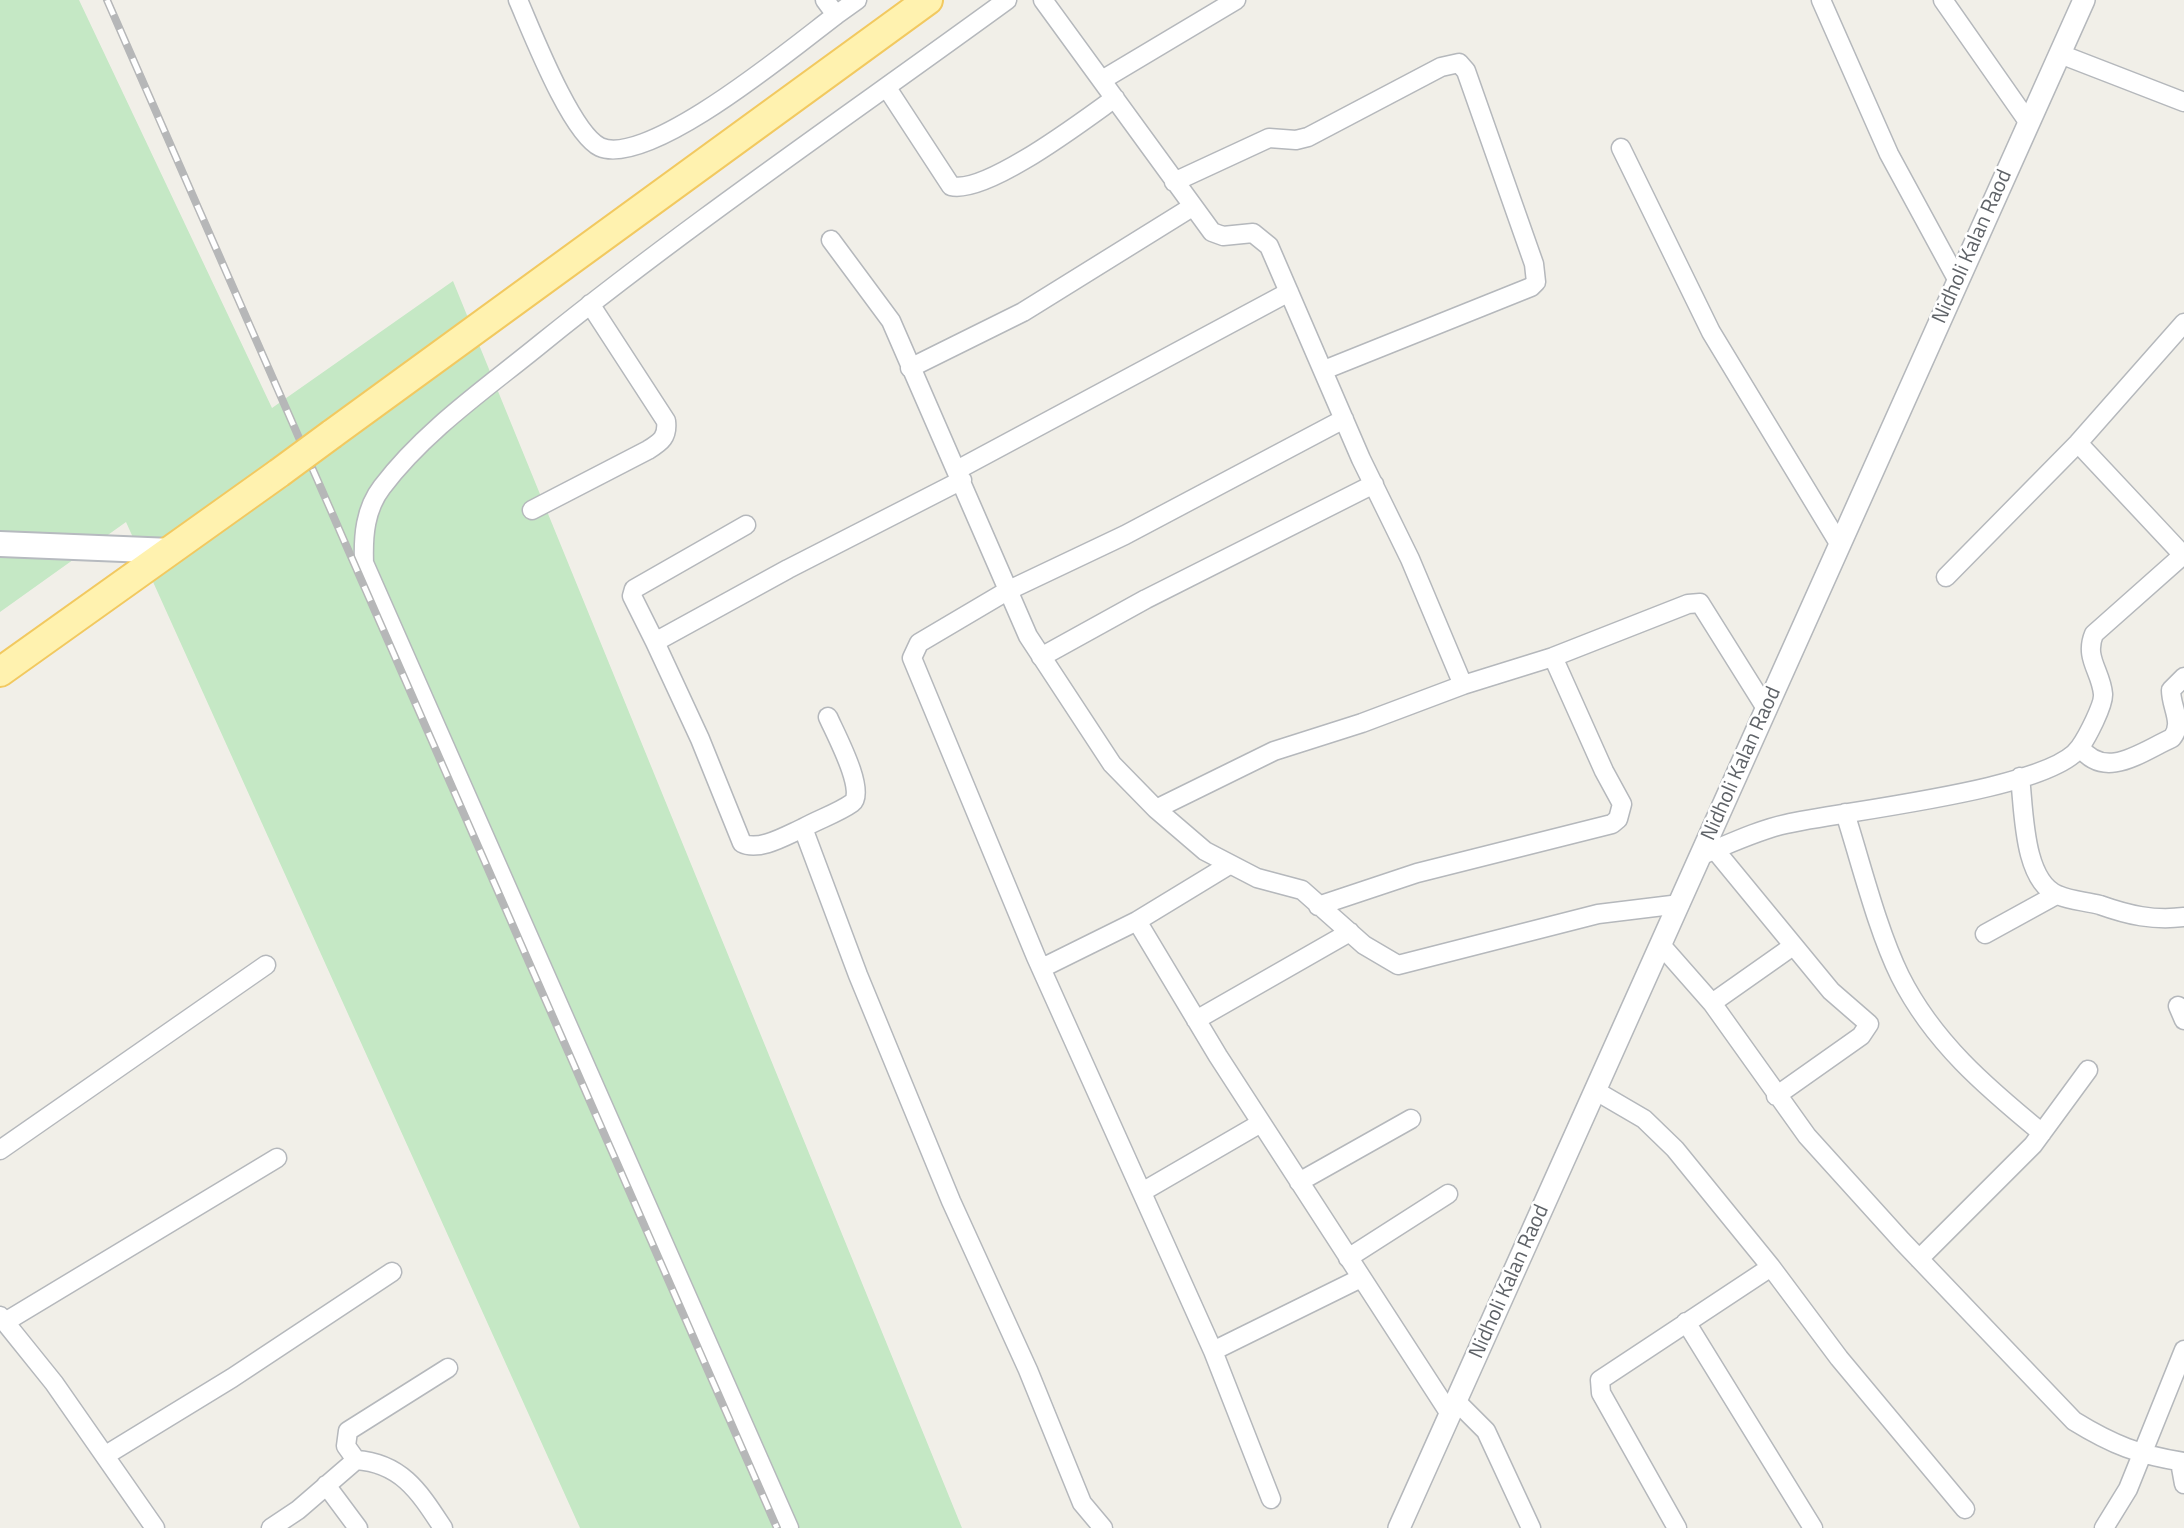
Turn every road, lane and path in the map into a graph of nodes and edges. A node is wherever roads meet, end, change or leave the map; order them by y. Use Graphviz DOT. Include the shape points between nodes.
graph roads {
  1 [pos="518,0"];
  2 [pos="857,0"];
  3 [pos="928,0"];
  4 [pos="1007,0"];
  5 [pos="1043,0"];
  6 [pos="1236,0"];
  7 [pos="1821,0"];
  8 [pos="1943,0"];
  9 [pos="2084,0"];
  10 [pos="830,7"];
  11 [pos="2060,54"];
  12 [pos="1102,80"];
  13 [pos="887,88"];
  14 [pos="1115,99"];
  15 [pos="2184,102"];
  16 [pos="2029,123"];
  17 [pos="1620,148"];
  18 [pos="1174,182"];
  19 [pos="1192,207"];
  20 [pos="831,240"];
  21 [pos="1958,281"];
  22 [pos="1289,292"];
  23 [pos="590,304"];
  24 [pos="2184,323"];
  25 [pos="910,368"];
  26 [pos="1324,370"];
  27 [pos="1344,419"];
  28 [pos="2078,443"];
  29 [pos="960,475"];
  30 [pos="1374,484"];
  31 [pos="532,510"];
  32 [pos="746,525"];
  33 [pos="0,544"];
  34 [pos="1840,544"];
  35 [pos="172,551"];
  36 [pos="2183,555"];
  37 [pos="1946,577"];
  38 [pos="1007,591"];
  39 [pos="655,642"];
  40 [pos="1041,657"];
  41 [pos="1553,657"];
  42 [pos="0,672"];
  43 [pos="2184,677"];
  44 [pos="1463,685"];
  45 [pos="1767,710"];
  46 [pos="828,717"];
  47 [pos="2080,747"];
  48 [pos="2020,777"];
  49 [pos="1156,809"];
  50 [pos="1845,813"];
  51 [pos="803,828"];
  52 [pos="1708,853"];
  53 [pos="1229,865"];
  54 [pos="2056,895"];
  55 [pos="1680,904"];
  56 [pos="1318,906"];
  57 [pos="2184,917"];
  58 [pos="1137,920"];
  59 [pos="1350,932"];
  60 [pos="1985,934"];
  61 [pos="1661,945"];
  62 [pos="1793,946"];
  63 [pos="265,965"];
  64 [pos="1042,968"];
  65 [pos="1712,1003"];
  66 [pos="1196,1020"];
  67 [pos="2088,1070"];
  68 [pos="1596,1091"];
  69 [pos="1776,1096"];
  70 [pos="1411,1119"];
  71 [pos="1261,1123"];
  72 [pos="2042,1133"];
  73 [pos="0,1150"];
  74 [pos="276,1158"];
  75 [pos="1299,1182"];
  76 [pos="1142,1192"];
  77 [pos="1448,1194"];
  78 [pos="1348,1258"];
  79 [pos="1919,1259"];
  80 [pos="1771,1267"];
  81 [pos="392,1272"];
  82 [pos="1361,1278"];
  83 [pos="2,1319"];
  84 [pos="1685,1322"];
  85 [pos="2184,1350"];
  86 [pos="1213,1351"];
  87 [pos="448,1368"];
  88 [pos="1453,1407"];
  89 [pos="106,1455"];
  90 [pos="2142,1456"];
  91 [pos="356,1460"];
  92 [pos="2182,1462"];
  93 [pos="2184,1484"];
  94 [pos="326,1485"];
  95 [pos="1271,1499"];
  96 [pos="1965,1509"];
  97 [pos="155,1528"];
  98 [pos="271,1528"];
  99 [pos="358,1528"];
  100 [pos="443,1528"];
  101 [pos="789,1528"];
  102 [pos="1103,1528"];
  103 [pos="1399,1528"];
  104 [pos="1531,1528"];
  105 [pos="1677,1528"];
  106 [pos="1813,1528"];
  107 [pos="2104,1528"];
  1 -- 10 [label="street" via="568,108 599,146 614,150 652,140 716,105"];
  2 -- 10 [label="street"];
  3 -- 35 [label="main road, bridge"];
  4 -- 13 [label="street"];
  5 -- 12 [label="street"];
  6 -- 12 [label="street"];
  7 -- 21 [label="street" via="1889,154"];
  8 -- 16 [label="street"];
  9 -- 11 [label="street, Nidholi Kalan Raod"];
  11 -- 15 [label="street"];
  11 -- 16 [label="street, Nidholi Kalan Raod"];
  12 -- 14 [label="street"];
  13 -- 14 [label="street" via="951,186 960,188 1008,170"];
  13 -- 23 [label="street"];
  14 -- 18 [label="street"];
  16 -- 21 [label="street, Nidholi Kalan Raod"];
  17 -- 34 [label="street" via="1711,332"];
  18 -- 19 [label="street"];
  18 -- 26 [label="street" via="1269,138 1308,137 1441,67 1459,63 1466,71 1534,264 1536,282"];
  19 -- 22 [label="street" via="1212,232 1260,237 1269,246"];
  19 -- 25 [label="street" via="1023,312"];
  20 -- 25 [label="street" via="891,321"];
  21 -- 34 [label="street, Nidholi Kalan Raod"];
  22 -- 26 [label="street"];
  22 -- 29 [label="street"];
  23 -- 31 [label="street" via="666,421 667,430 663,440 648,450"];
  23 -- 101 [label="street" via="451,416 381,488 367,520 364,563"];
  24 -- 28 [label="street"];
  25 -- 29 [label="street"];
  26 -- 27 [label="street"];
  27 -- 30 [label="street"];
  27 -- 38 [label="street" via="1125,535"];
  28 -- 36 [label="street"];
  28 -- 37 [label="street"];
  29 -- 38 [label="street"];
  29 -- 39 [label="street"];
  30 -- 40 [label="street" via="1146,598"];
  30 -- 44 [label="street"];
  32 -- 39 [label="street" via="634,589 632,596"];
  33 -- 35 [label="main road"];
  34 -- 45 [label="street, Nidholi Kalan Raod"];
  35 -- 42 [label="main road"];
  36 -- 47 [label="street" via="2094,634 2088,646 2103,693 2102,706"];
  38 -- 40 [label="street"];
  38 -- 64 [label="street" via="919,643 912,658"];
  39 -- 51 [label="street" via="742,843 760,845"];
  40 -- 49 [label="street" via="1112,764"];
  41 -- 44 [label="street"];
  41 -- 45 [label="street" via="1700,603"];
  41 -- 56 [label="street" via="1622,804 1618,819 1417,873"];
  43 -- 47 [label="street" via="2171,690 2180,723 2172,738 2112,764 2099,764"];
  44 -- 49 [label="street" via="1274,751"];
  45 -- 52 [label="street, Nidholi Kalan Raod"];
  46 -- 51 [label="street" via="858,793 852,803"];
  47 -- 48 [label="street" via="2062,763"];
  48 -- 50 [label="street" via="1897,807"];
  48 -- 54 [label="street" via="2036,873"];
  49 -- 53 [label="street"];
  50 -- 52 [label="street" via="1783,824"];
  50 -- 72 [label="street" via="1887,942 1914,1002 1977,1079"];
  51 -- 102 [label="street" via="951,1202 1028,1370 1082,1503"];
  52 -- 55 [label="street, Nidholi Kalan Raod"];
  52 -- 62 [label="street"];
  53 -- 56 [label="street" via="1302,890"];
  53 -- 58 [label="street"];
  54 -- 57 [label="street" via="2139,917"];
  54 -- 60 [label="street"];
  55 -- 59 [label="street" via="1598,914 1398,965 1383,959"];
  55 -- 61 [label="street, Nidholi Kalan Raod"];
  56 -- 59 [label="street"];
  58 -- 64 [label="street"];
  58 -- 66 [label="street"];
  59 -- 66 [label="street"];
  61 -- 65 [label="street"];
  61 -- 68 [label="street, Nidholi Kalan Raod"];
  62 -- 65 [label="street"];
  62 -- 69 [label="street" via="1868,1026"];
  63 -- 73 [label="street"];
  64 -- 76 [label="street"];
  65 -- 69 [label="street"];
  66 -- 71 [label="street"];
  67 -- 72 [label="street"];
  68 -- 80 [label="street" via="1643,1119 1675,1149"];
  68 -- 88 [label="street, Nidholi Kalan Raod"];
  69 -- 79 [label="street"];
  70 -- 75 [label="street"];
  71 -- 75 [label="street"];
  71 -- 76 [label="street"];
  72 -- 79 [label="street"];
  74 -- 83 [label="street"];
  75 -- 78 [label="street"];
  76 -- 86 [label="street"];
  77 -- 78 [label="street"];
  78 -- 82 [label="street"];
  79 -- 90 [label="street" via="2074,1421"];
  80 -- 84 [label="street"];
  80 -- 96 [label="street" via="1839,1358"];
  81 -- 89 [label="street"];
  82 -- 86 [label="street"];
  82 -- 88 [label="street"];
  83 -- 89 [label="street"];
  84 -- 105 [label="street" via="1605,1376 1599,1387"];
  84 -- 106 [label="street"];
  85 -- 90 [label="street"];
  86 -- 95 [label="street"];
  87 -- 91 [label="street" via="348,1432 345,1446"];
  88 -- 103 [label="street, Nidholi Kalan Raod"];
  88 -- 104 [label="street" via="1486,1431"];
  89 -- 97 [label="street"];
  90 -- 92 [label="street"];
  90 -- 107 [label="street"];
  91 -- 94 [label="street"];
  91 -- 100 [label="street" via="384,1466 414,1484"];
  92 -- 93 [label="street"];
  94 -- 98 [label="street"];
  94 -- 99 [label="street"];
}
